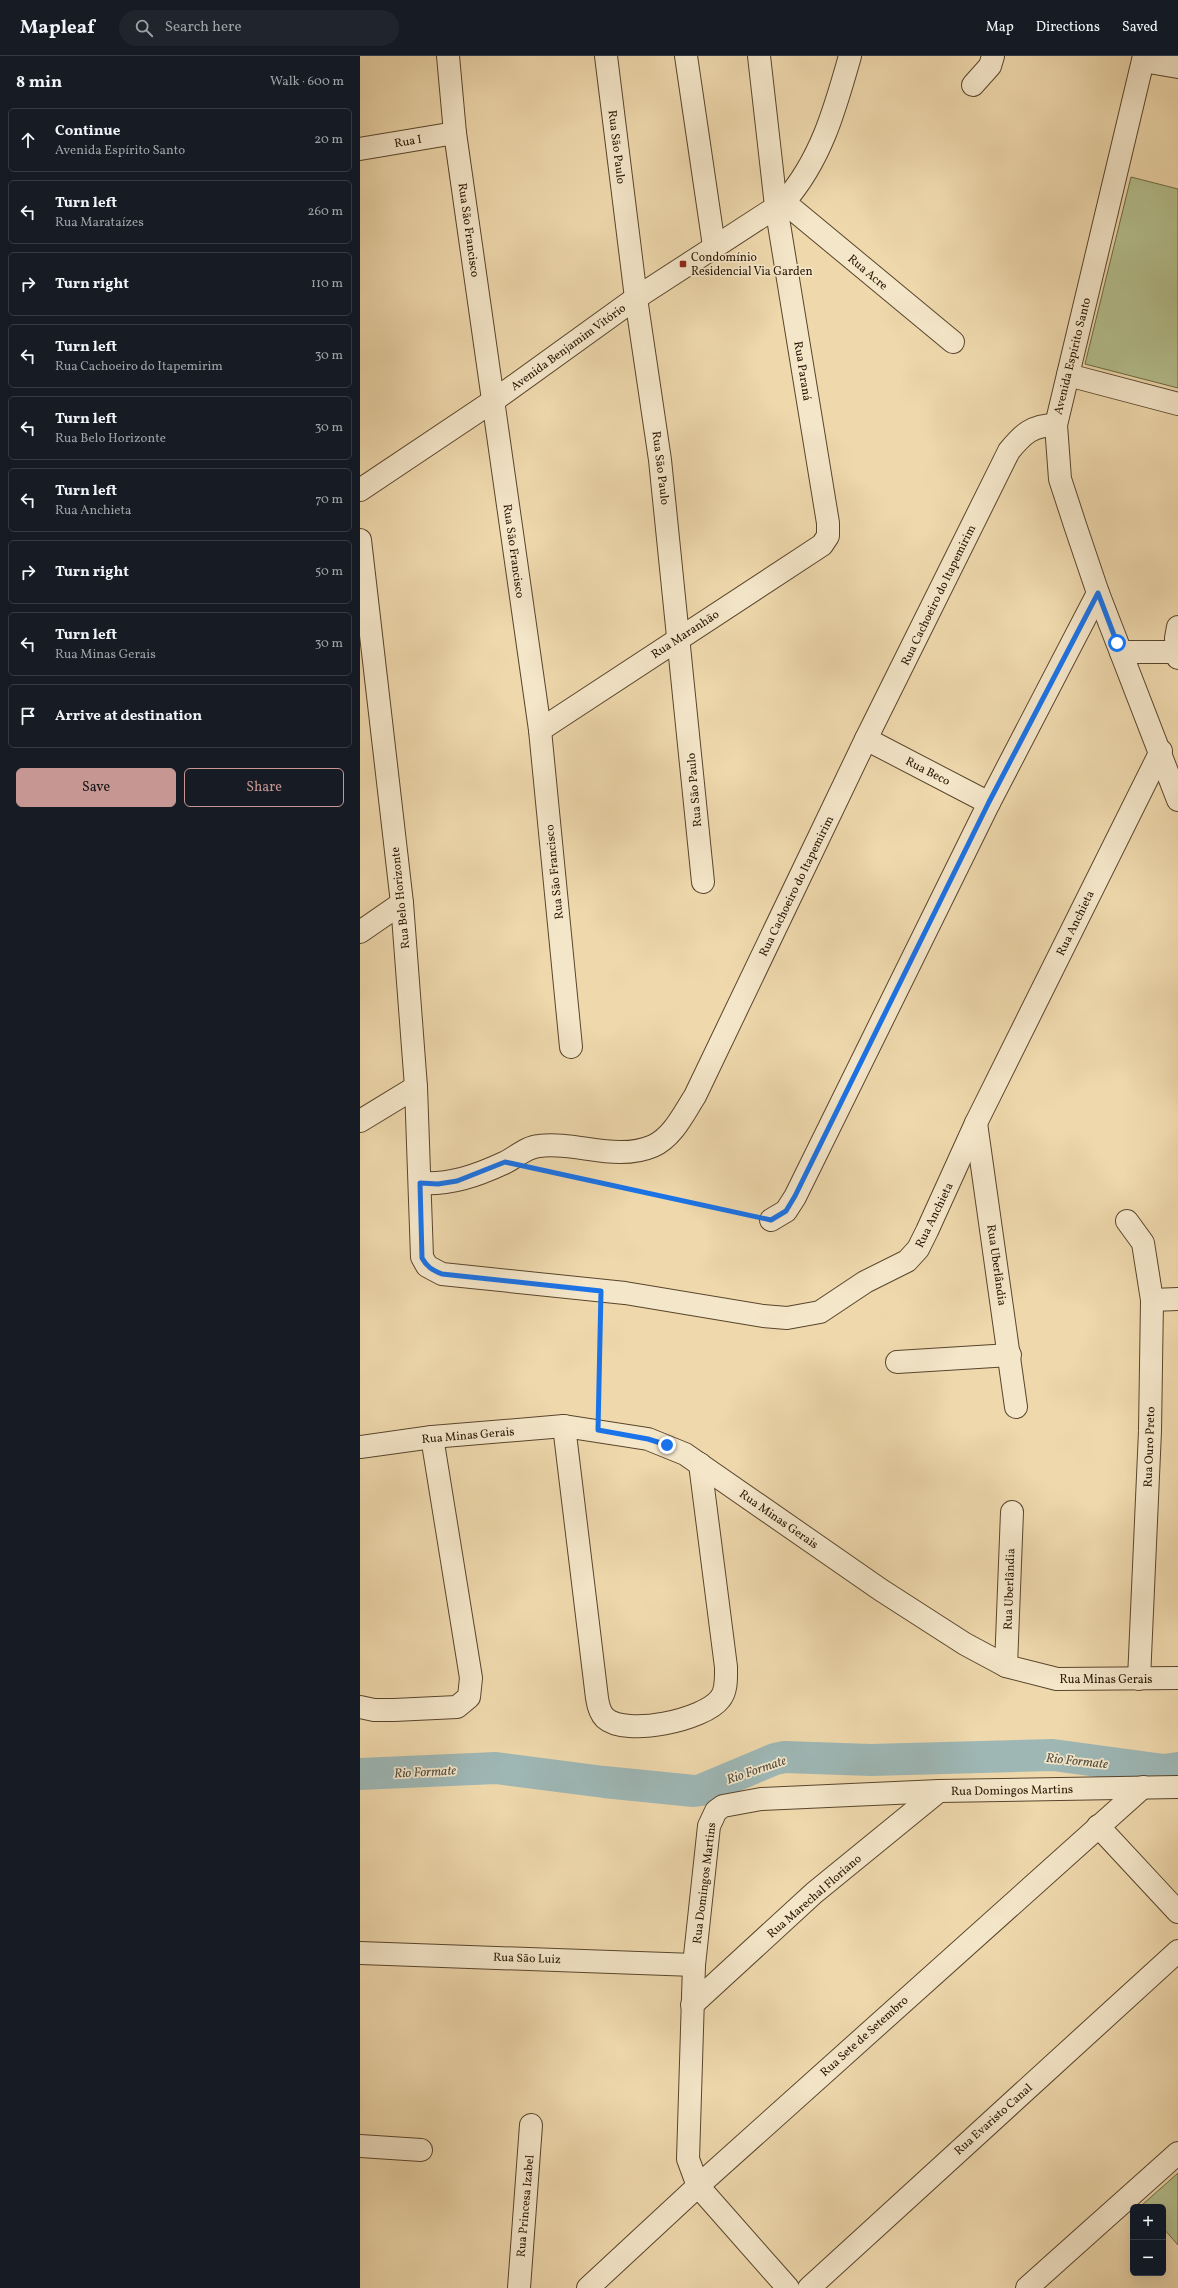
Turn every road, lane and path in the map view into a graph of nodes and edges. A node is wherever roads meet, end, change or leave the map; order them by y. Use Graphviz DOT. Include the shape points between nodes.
graph roads {
  1 [pos="448,56"];
  2 [pos="606,56"];
  3 [pos="686,56"];
  4 [pos="759,56"];
  5 [pos="850,56"];
  6 [pos="993,56"];
  7 [pos="1143,58"];
  8 [pos="1178,67"];
  9 [pos="973,85"];
  10 [pos="455,133"];
  11 [pos="360,149"];
  12 [pos="780,204"];
  13 [pos="714,246"];
  14 [pos="636,298"];
  15 [pos="953,342"];
  16 [pos="1068,375"];
  17 [pos="493,401"];
  18 [pos="1178,404"];
  19 [pos="1056,425"];
  20 [pos="360,490"];
  21 [pos="828,536"];
  22 [pos="360,540"];
  23 [pos="1098,593"];
  24 [pos="1178,627"];
  25 [pos="680,638"];
  26 [pos="1121,652"];
  27 [pos="1178,654"];
  28 [pos="540,730"];
  29 [pos="866,739"];
  30 [pos="1161,751"];
  31 [pos="1178,800"];
  32 [pos="989,802"];
  33 [pos="703,882"];
  34 [pos="402,903"];
  35 [pos="360,932"];
  36 [pos="571,1047"];
  37 [pos="416,1087"];
  38 [pos="360,1121"];
  39 [pos="976,1123"];
  40 [pos="505,1162"];
  41 [pos="420,1183"];
  42 [pos="771,1220"];
  43 [pos="1127,1221"];
  44 [pos="422,1258"];
  45 [pos="601,1291"];
  46 [pos="1178,1299"];
  47 [pos="1152,1300"];
  48 [pos="1010,1355"];
  49 [pos="897,1362"];
  50 [pos="1016,1407"];
  51 [pos="564,1426"];
  52 [pos="598,1430"];
  53 [pos="432,1437"];
  54 [pos="360,1447"];
  55 [pos="700,1464"];
  56 [pos="1012,1512"];
  57 [pos="1006,1666"];
  58 [pos="1178,1678"];
  59 [pos="1139,1679"];
  60 [pos="360,1707"];
  61 [pos="1143,1787"];
  62 [pos="1178,1787"];
  63 [pos="939,1791"];
  64 [pos="1098,1826"];
  65 [pos="1178,1912"];
  66 [pos="1178,1951"];
  67 [pos="360,1953"];
  68 [pos="694,1965"];
  69 [pos="692,2005"];
  70 [pos="531,2125"];
  71 [pos="360,2146"];
  72 [pos="421,2150"];
  73 [pos="1178,2152"];
  74 [pos="698,2186"];
  75 [pos="519,2288"];
  76 [pos="588,2288"];
  77 [pos="788,2288"];
  78 [pos="809,2288"];
  79 [pos="1027,2288"];
  1 -- 10 [label="street, Rua São Francisco"];
  2 -- 14 [label="street, Rua São Paulo"];
  3 -- 13 [label="street"];
  4 -- 12 [label="street, Rua Paraná"];
  5 -- 12 [label="street, Avenida Benjamim Vitório" via="826,134 800,183"];
  6 -- 9 [label="street" via="990,66"];
  7 -- 8 [label="street"];
  7 -- 16 [label="street, Avenida Espírito Santo"];
  10 -- 11 [label="street, Rua I"];
  10 -- 17 [label="street, Rua São Francisco"];
  12 -- 13 [label="street, Avenida Benjamim Vitório"];
  12 -- 15 [label="street, Rua Acre"];
  12 -- 21 [label="street, Rua Paraná"];
  13 -- 14 [label="street, Avenida Benjamim Vitório"];
  14 -- 17 [label="street, Avenida Benjamim Vitório"];
  14 -- 25 [label="street, Rua São Paulo" via="660,460"];
  16 -- 18 [label="street"];
  16 -- 19 [label="street, Avenida Espírito Santo"];
  17 -- 20 [label="street, Avenida Benjamim Vitório"];
  17 -- 28 [label="street, Rua São Francisco"];
  19 -- 23 [label="street, Avenida Espírito Santo" via="1060,479"];
  19 -- 29 [label="street, Rua Cachoeiro do Itapemirim" via="1042,425 1023,435 1009,451"];
  21 -- 25 [label="street, Rua Maranhão" via="822,544"];
  22 -- 34 [label="street, Rua Belo Horizonte"];
  23 -- 26 [label="street, Avenida Espírito Santo"];
  23 -- 32 [label="street"];
  24 -- 27 [label="street"];
  25 -- 28 [label="street, Rua Maranhão"];
  25 -- 33 [label="street, Rua São Paulo"];
  26 -- 27 [label="street"];
  26 -- 30 [label="street, Avenida Espírito Santo"];
  28 -- 36 [label="street, Rua São Francisco"];
  29 -- 32 [label="street, Rua Beco"];
  29 -- 40 [label="street, Rua Cachoeiro do Itapemirim" via="695,1096 676,1126 663,1139 646,1149 613,1152 556,1144 537,1146"];
  30 -- 31 [label="street, Avenida Espírito Santo"];
  30 -- 39 [label="street, Rua Anchieta"];
  32 -- 42 [label="street" via="795,1196 786,1211"];
  34 -- 35 [label="street"];
  34 -- 37 [label="street, Rua Belo Horizonte"];
  37 -- 38 [label="street"];
  37 -- 41 [label="street, Rua Belo Horizonte"];
  39 -- 45 [label="street, Rua Anchieta" via="927,1231 912,1256 902,1264 865,1282 820,1312 787,1318 764,1316"];
  39 -- 48 [label="street, Rua Uberlândia"];
  40 -- 41 [label="street, Rua Cachoeiro do Itapemirim" via="457,1181"];
  40 -- 42 [label="path"];
  41 -- 44 [label="street, Rua Belo Horizonte"];
  43 -- 47 [label="street, Rua Ouro Preto" via="1143,1243"];
  44 -- 45 [label="street, Rua Anchieta" via="427,1266 442,1274"];
  45 -- 52 [label="path"];
  46 -- 47 [label="street"];
  47 -- 59 [label="street, Rua Ouro Preto" via="1150,1431"];
  48 -- 49 [label="street"];
  48 -- 50 [label="street, Rua Uberlândia"];
  51 -- 52 [label="street, Rua Minas Gerais"];
  51 -- 53 [label="street, Rua Minas Gerais"];
  51 -- 55 [label="street" via="597,1698 605,1718 627,1727 692,1718 721,1699 726,1683 726,1666"];
  52 -- 55 [label="street, Rua Minas Gerais" via="648,1439 679,1451"];
  53 -- 54 [label="street, Rua Minas Gerais"];
  53 -- 60 [label="street" via="471,1678 469,1697 457,1707 387,1710"];
  55 -- 57 [label="street, Rua Minas Gerais" via="881,1590 965,1644"];
  56 -- 57 [label="street, Rua Uberlândia"];
  57 -- 59 [label="street, Rua Minas Gerais" via="1057,1679"];
  58 -- 59 [label="street, Rua Minas Gerais"];
  61 -- 62 [label="street, Rua Domingos Martins"];
  61 -- 63 [label="street, Rua Domingos Martins"];
  61 -- 64 [label="street, Rua Sete de Setembro"];
  63 -- 68 [label="street, Rua Domingos Martins" via="761,1799 723,1806 716,1811 709,1826"];
  63 -- 69 [label="street, Rua Marechal Floriano" via="814,1893"];
  64 -- 65 [label="street"];
  64 -- 74 [label="street, Rua Sete de Setembro"];
  66 -- 78 [label="street, Rua Evaristo Canal"];
  67 -- 68 [label="street, Rua São Luiz"];
  68 -- 69 [label="street, Rua Domingos Martins"];
  69 -- 74 [label="street, Rua Domingos Martins" via="688,2159"];
  70 -- 75 [label="street, Rua Princesa Izabel"];
  71 -- 72 [label="street"];
  73 -- 79 [label="street"];
  74 -- 76 [label="street, Rua Sete de Setembro"];
  74 -- 77 [label="street, Rua Domingos Martins"];
}
